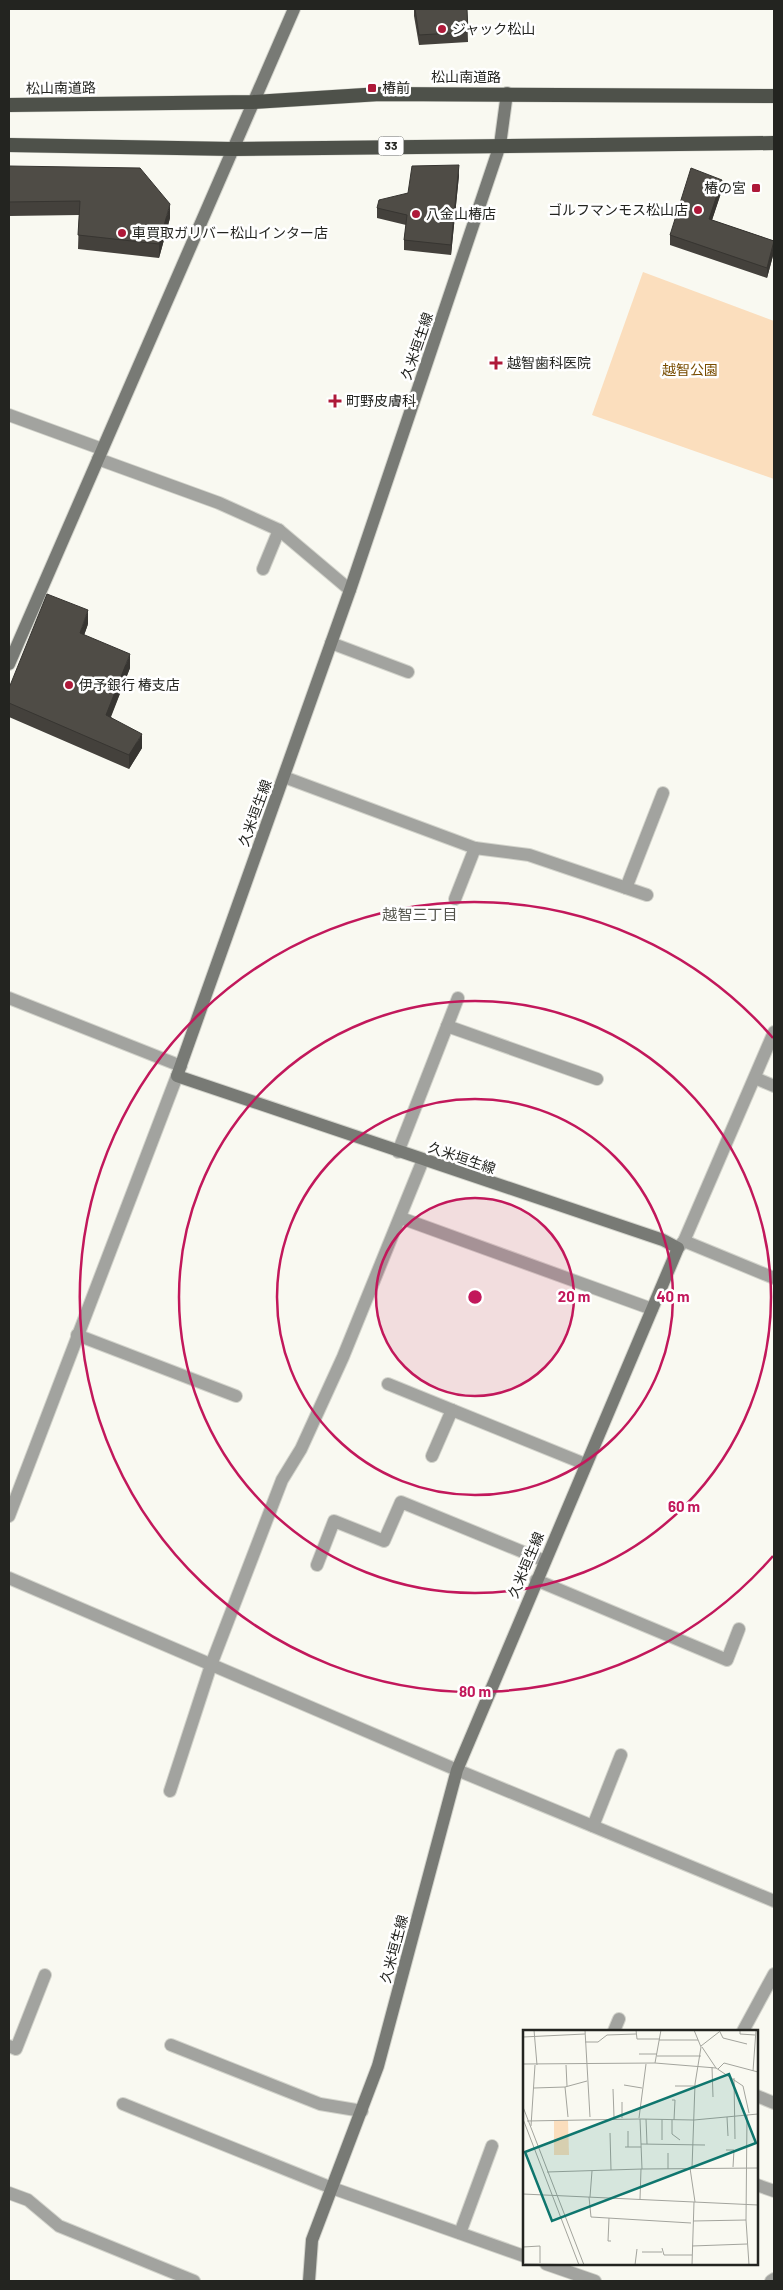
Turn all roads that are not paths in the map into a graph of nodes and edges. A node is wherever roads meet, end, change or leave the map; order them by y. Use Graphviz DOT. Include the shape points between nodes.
graph roads {
  1 [pos="294,9"];
  2 [pos="507,93"];
  3 [pos="774,96"];
  4 [pos="253,102"];
  5 [pos="9,105"];
  6 [pos="774,143"];
  7 [pos="9,145"];
  8 [pos="500,145"];
  9 [pos="233,149"];
  10 [pos="9,415"];
  11 [pos="100,454"];
  12 [pos="278,530"];
  13 [pos="263,569"];
  14 [pos="350,590"];
  15 [pos="331,643"];
  16 [pos="9,664"];
  17 [pos="408,672"];
  18 [pos="284,777"];
  19 [pos="663,793"];
  20 [pos="475,848"];
  21 [pos="626,888"];
  22 [pos="647,895"];
  23 [pos="455,898"];
  24 [pos="9,998"];
  25 [pos="458,998"];
  26 [pos="447,1026"];
  27 [pos="774,1032"];
  28 [pos="179,1071"];
  29 [pos="755,1078"];
  30 [pos="597,1079"];
  31 [pos="774,1086"];
  32 [pos="398,1152"];
  33 [pos="423,1160"];
  34 [pos="400,1218"];
  35 [pos="681,1244"];
  36 [pos="774,1278"];
  37 [pos="652,1308"];
  38 [pos="77,1336"];
  39 [pos="388,1384"];
  40 [pos="236,1396"];
  41 [pos="452,1410"];
  42 [pos="432,1456"];
  43 [pos="585,1464"];
  44 [pos="9,1516"];
  45 [pos="545,1561"];
  46 [pos="317,1565"];
  47 [pos="9,1578"];
  48 [pos="536,1580"];
  49 [pos="739,1629"];
  50 [pos="212,1665"];
  51 [pos="621,1755"];
  52 [pos="458,1770"];
  53 [pos="170,1791"];
  54 [pos="592,1826"];
  55 [pos="774,1902"];
  56 [pos="774,1974"];
  57 [pos="45,1975"];
  58 [pos="744,2030"];
  59 [pos="171,2045"];
  60 [pos="9,2046"];
  61 [pos="758,2096"];
  62 [pos="774,2103"];
  63 [pos="123,2104"];
  64 [pos="362,2111"];
  65 [pos="492,2146"];
  66 [pos="758,2185"];
  67 [pos="332,2188"];
  68 [pos="774,2191"];
  69 [pos="9,2193"];
  70 [pos="460,2233"];
  71 [pos="523,2256"];
  72 [pos="549,2265"];
  73 [pos="774,2279"];
  74 [pos="194,2281"];
  75 [pos="309,2281"];
  76 [pos="595,2281"];
  77 [pos="771,2281"];
  1 -- 4 [label="main road"];
  2 -- 3 [label="highway, 松山南道路"];
  2 -- 4 [label="highway, 松山南道路" via="380,94"];
  2 -- 8 [label="main road, 久米垣生線"];
  4 -- 5 [label="highway, 松山南道路"];
  4 -- 9 [label="main road"];
  6 -- 8 [label="highway, 33"];
  7 -- 9 [label="highway, 33"];
  8 -- 9 [label="highway, 33"];
  8 -- 14 [label="main road, 久米垣生線"];
  9 -- 11 [label="main road"];
  10 -- 11 [label="street"];
  11 -- 12 [label="street"];
  11 -- 16 [label="main road"];
  12 -- 13 [label="street"];
  12 -- 14 [label="street"];
  14 -- 15 [label="main road, 久米垣生線"];
  15 -- 17 [label="street"];
  15 -- 18 [label="main road, 久米垣生線"];
  18 -- 20 [label="street"];
  18 -- 28 [label="main road, 久米垣生線"];
  19 -- 21 [label="street"];
  20 -- 21 [label="street" via="530,855"];
  20 -- 23 [label="street"];
  21 -- 22 [label="street"];
  24 -- 28 [label="street"];
  25 -- 26 [label="street"];
  26 -- 30 [label="street"];
  26 -- 32 [label="street"];
  27 -- 29 [label="street"];
  28 -- 32 [label="main road, 久米垣生線"];
  28 -- 38 [label="street"];
  29 -- 31 [label="street"];
  29 -- 35 [label="street"];
  32 -- 33 [label="main road, 久米垣生線"];
  33 -- 34 [label="street"];
  33 -- 35 [label="main road, 久米垣生線"];
  34 -- 37 [label="street"];
  34 -- 50 [label="street" via="301,1449 282,1480"];
  35 -- 36 [label="street"];
  35 -- 37 [label="main road, 久米垣生線"];
  37 -- 43 [label="main road, 久米垣生線"];
  38 -- 40 [label="street"];
  38 -- 44 [label="street"];
  39 -- 41 [label="street"];
  41 -- 42 [label="street"];
  41 -- 43 [label="street"];
  43 -- 45 [label="main road, 久米垣生線"];
  45 -- 46 [label="street" via="401,1502 384,1542 334,1521"];
  45 -- 48 [label="main road, 久米垣生線"];
  47 -- 50 [label="street"];
  48 -- 49 [label="street" via="727,1660"];
  48 -- 52 [label="main road, 久米垣生線"];
  50 -- 52 [label="street"];
  50 -- 53 [label="street"];
  51 -- 54 [label="street"];
  52 -- 54 [label="street"];
  52 -- 64 [label="main road, 久米垣生線" via="378,2066"];
  54 -- 55 [label="street"];
  56 -- 58 [label="street"];
  57 -- 60 [label="street" via="16,2049"];
  59 -- 64 [label="street" via="320,2104"];
  61 -- 62 [label="street"];
  63 -- 67 [label="street"];
  64 -- 67 [label="main road, 久米垣生線"];
  65 -- 70 [label="street"];
  66 -- 68 [label="street"];
  67 -- 70 [label="street"];
  67 -- 75 [label="main road, 久米垣生線" via="312,2240"];
  69 -- 74 [label="street" via="28,2200 59,2226"];
  70 -- 71 [label="street"];
  72 -- 76 [label="street"];
  73 -- 77 [label="street"];
}
